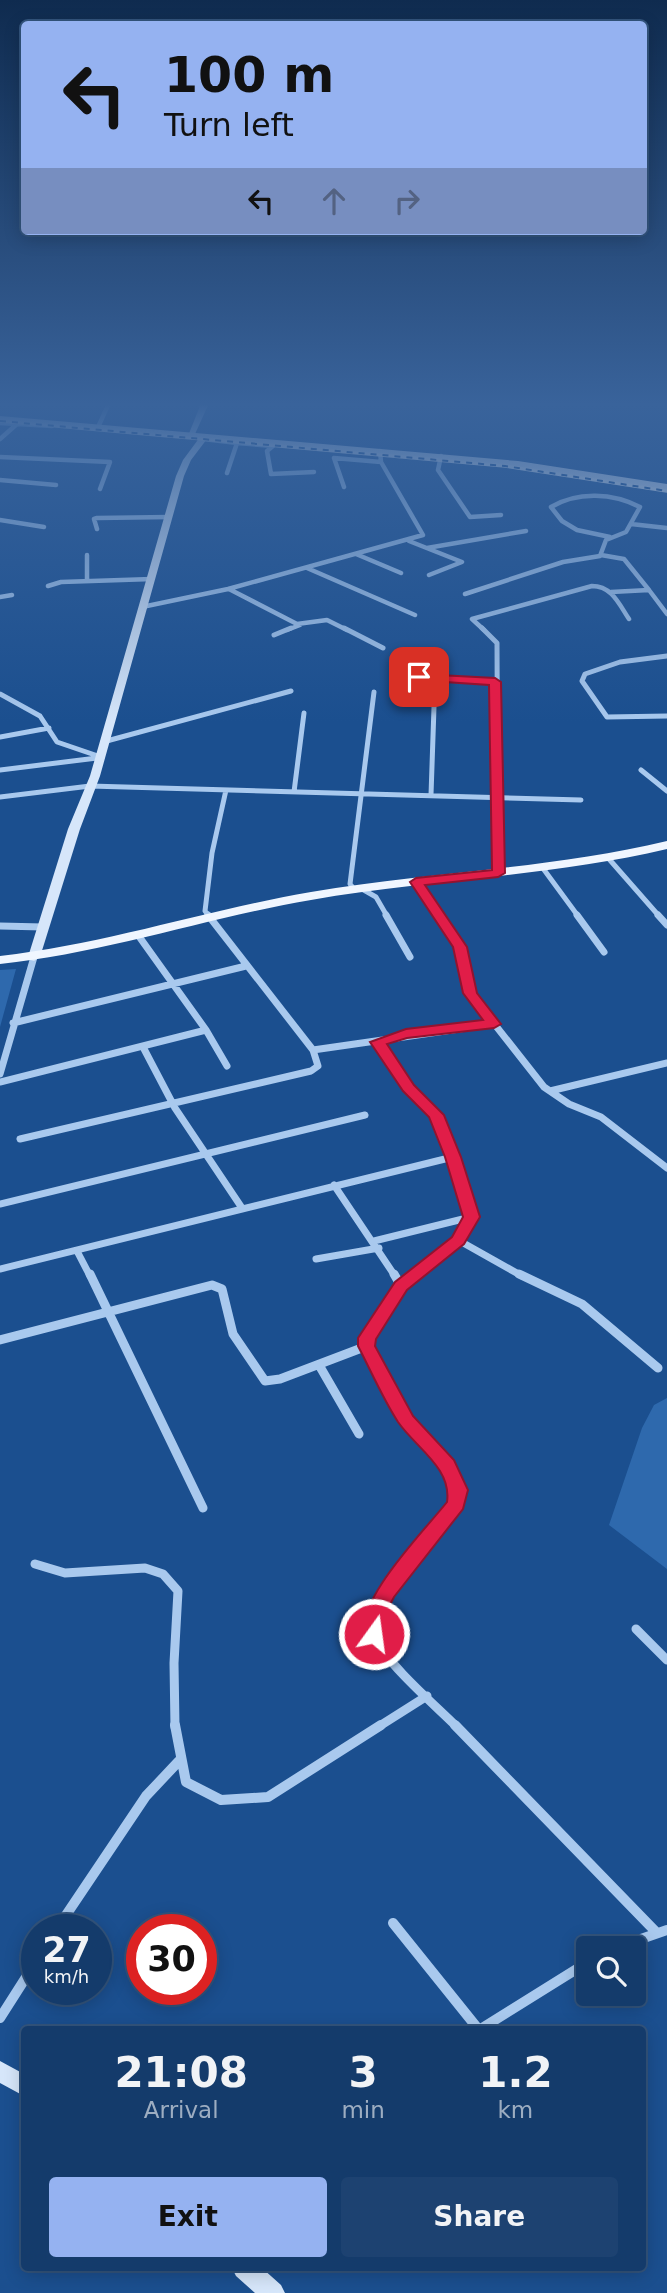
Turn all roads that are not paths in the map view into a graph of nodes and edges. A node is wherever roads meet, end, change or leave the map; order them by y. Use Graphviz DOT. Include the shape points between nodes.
graph roads {
  1 [pos="171,508"];
  2 [pos="408,508"];
  3 [pos="464,508"];
  4 [pos="552,508"];
  5 [pos="639,508"];
  6 [pos="501,515"];
  7 [pos="169,517"];
  8 [pos="0,520"];
  9 [pos="631,524"];
  10 [pos="44,527"];
  11 [pos="667,528"];
  12 [pos="97,529"];
  13 [pos="526,531"];
  14 [pos="610,537"];
  15 [pos="409,540"];
  16 [pos="427,548"];
  17 [pos="355,554"];
  18 [pos="87,555"];
  19 [pos="601,555"];
  20 [pos="306,568"];
  21 [pos="401,573"];
  22 [pos="429,575"];
  23 [pos="152,579"];
  24 [pos="87,581"];
  25 [pos="48,586"];
  26 [pos="228,589"];
  27 [pos="649,590"];
  28 [pos="611,592"];
  29 [pos="12,594"];
  30 [pos="465,594"];
  31 [pos="0,597"];
  32 [pos="142,607"];
  33 [pos="667,614"];
  34 [pos="415,615"];
  35 [pos="629,619"];
  36 [pos="300,625"];
  37 [pos="274,635"];
  38 [pos="383,648"];
  39 [pos="667,656"];
  40 [pos="403,676"];
  41 [pos="435,678"];
  42 [pos="495,682"];
  43 [pos="291,691"];
  44 [pos="374,692"];
  45 [pos="0,694"];
  46 [pos="304,713"];
  47 [pos="667,716"];
  48 [pos="49,728"];
  49 [pos="0,737"];
  50 [pos="103,742"];
  51 [pos="98,757"];
  52 [pos="0,770"];
  53 [pos="641,770"];
  54 [pos="90,786"];
  55 [pos="226,790"];
  56 [pos="667,791"];
  57 [pos="294,792"];
  58 [pos="362,793"];
  59 [pos="431,795"];
  60 [pos="0,797"];
  61 [pos="498,797"];
  62 [pos="581,800"];
  63 [pos="667,845"];
  64 [pos="609,859"];
  65 [pos="542,867"];
  66 [pos="498,873"];
  67 [pos="416,882"];
  68 [pos="358,889"];
  69 [pos="208,917"];
  70 [pos="667,925"];
  71 [pos="0,926"];
  72 [pos="43,928"];
  73 [pos="138,935"];
  74 [pos="604,952"];
  75 [pos="34,957"];
  76 [pos="410,957"];
  77 [pos="0,960"];
  78 [pos="246,965"];
  79 [pos="171,983"];
  80 [pos="13,1023"];
  81 [pos="494,1024"];
  82 [pos="206,1030"];
  83 [pos="378,1042"];
  84 [pos="143,1046"];
  85 [pos="313,1050"];
  86 [pos="667,1063"];
  87 [pos="227,1066"];
  88 [pos="0,1074"];
  89 [pos="0,1082"];
  90 [pos="550,1091"];
  91 [pos="172,1103"];
  92 [pos="365,1115"];
  93 [pos="19,1139"];
  94 [pos="207,1154"];
  95 [pos="453,1157"];
  96 [pos="667,1168"];
  97 [pos="334,1185"];
  98 [pos="0,1203"];
  99 [pos="242,1208"];
  100 [pos="471,1217"];
  101 [pos="458,1241"];
  102 [pos="376,1244"];
  103 [pos="77,1251"];
  104 [pos="316,1259"];
  105 [pos="0,1269"];
  106 [pos="401,1286"];
  107 [pos="110,1312"];
  108 [pos="0,1340"];
  109 [pos="366,1346"];
  110 [pos="319,1365"];
  111 [pos="658,1368"];
  112 [pos="359,1434"];
  113 [pos="203,1508"];
  114 [pos="35,1564"];
  115 [pos="636,1629"];
  116 [pos="667,1660"];
  117 [pos="427,1696"];
  118 [pos="179,1761"];
  119 [pos="67,1914"];
  120 [pos="393,1923"];
  121 [pos="662,1931"];
  122 [pos="576,1969"];
  123 [pos="21,1985"];
  124 [pos="0,2018"];
  125 [pos="476,2026"];
  126 [pos="485,2026"];
  127 [pos="0,2071"];
  128 [pos="21,2084"];
  129 [pos="248,2271"];
  130 [pos="274,2293"];
  1 -- 7 [label="street"];
  2 -- 15 [label="street" via="423,534"];
  3 -- 6 [label="street" via="470,517"];
  4 -- 14 [label="street" via="575,530"];
  5 -- 9 [label="street"];
  7 -- 12 [label="street" via="97,518"];
  7 -- 23 [label="street"];
  8 -- 10 [label="street"];
  9 -- 11 [label="street"];
  9 -- 14 [label="street" via="626,532"];
  13 -- 16 [label="street"];
  14 -- 19 [label="street"];
  15 -- 16 [label="street"];
  15 -- 17 [label="street"];
  16 -- 22 [label="street" via="463,563"];
  17 -- 20 [label="street"];
  17 -- 21 [label="street"];
  18 -- 24 [label="street"];
  19 -- 27 [label="street" via="624,559"];
  19 -- 30 [label="street" via="563,562"];
  20 -- 26 [label="street"];
  20 -- 34 [label="street"];
  23 -- 24 [label="street"];
  23 -- 32 [label="street"];
  24 -- 25 [label="street"];
  26 -- 32 [label="street"];
  26 -- 36 [label="street"];
  27 -- 28 [label="street"];
  27 -- 33 [label="street"];
  28 -- 35 [label="street"];
  28 -- 42 [label="street" via="592,586 472,619 496,643"];
  29 -- 31 [label="street"];
  32 -- 50 [label="street"];
  36 -- 37 [label="street"];
  36 -- 38 [label="street" via="327,620"];
  39 -- 47 [label="street" via="620,662 585,674 582,681 607,717"];
  40 -- 41 [label="street"];
  41 -- 42 [label="street"];
  41 -- 59 [label="street"];
  42 -- 61 [label="street"];
  43 -- 50 [label="street"];
  44 -- 58 [label="street"];
  45 -- 48 [label="street" via="34,712"];
  46 -- 57 [label="street"];
  48 -- 49 [label="street"];
  48 -- 51 [label="street" via="57,742"];
  50 -- 51 [label="street"];
  51 -- 52 [label="street"];
  51 -- 54 [label="street"];
  53 -- 56 [label="street"];
  54 -- 55 [label="street"];
  54 -- 60 [label="street"];
  54 -- 72 [label="street"];
  55 -- 57 [label="street"];
  55 -- 69 [label="street" via="204,903"];
  57 -- 58 [label="street"];
  58 -- 59 [label="street"];
  58 -- 68 [label="street" via="350,884"];
  59 -- 61 [label="street"];
  61 -- 62 [label="street"];
  61 -- 66 [label="street"];
  63 -- 64 [label="main road"];
  64 -- 65 [label="main road"];
  64 -- 70 [label="street"];
  65 -- 66 [label="main road"];
  65 -- 74 [label="street"];
  66 -- 67 [label="main road"];
  67 -- 68 [label="main road"];
  67 -- 81 [label="street" via="460,947 470,993"];
  68 -- 69 [label="main road"];
  68 -- 76 [label="street" via="376,897"];
  69 -- 73 [label="main road"];
  69 -- 78 [label="street"];
  71 -- 72 [label="street"];
  72 -- 75 [label="street"];
  73 -- 75 [label="main road"];
  73 -- 79 [label="street"];
  75 -- 77 [label="main road"];
  75 -- 80 [label="street"];
  78 -- 79 [label="street"];
  78 -- 85 [label="street"];
  79 -- 80 [label="street"];
  79 -- 82 [label="street"];
  80 -- 88 [label="street"];
  81 -- 83 [label="street" via="406,1034"];
  81 -- 90 [label="street"];
  82 -- 84 [label="street"];
  82 -- 87 [label="street"];
  83 -- 85 [label="street"];
  83 -- 95 [label="street" via="409,1088 436,1115"];
  84 -- 89 [label="street"];
  84 -- 91 [label="street"];
  85 -- 91 [label="street" via="318,1066 311,1070"];
  86 -- 90 [label="street"];
  90 -- 96 [label="street" via="601,1117"];
  91 -- 93 [label="street"];
  91 -- 94 [label="street"];
  92 -- 94 [label="street"];
  94 -- 98 [label="street"];
  94 -- 99 [label="street"];
  95 -- 97 [label="street"];
  95 -- 100 [label="street"];
  97 -- 99 [label="street"];
  97 -- 102 [label="street"];
  99 -- 103 [label="street"];
  100 -- 101 [label="street"];
  100 -- 102 [label="street"];
  101 -- 106 [label="street"];
  101 -- 111 [label="street" via="582,1304"];
  102 -- 104 [label="street"];
  102 -- 106 [label="street"];
  103 -- 105 [label="street"];
  103 -- 107 [label="street"];
  106 -- 109 [label="street"];
  107 -- 108 [label="street"];
  107 -- 110 [label="street" via="219,1285 233,1334 265,1381"];
  107 -- 113 [label="street"];
  109 -- 110 [label="street"];
  109 -- 117 [label="street" via="406,1420 447,1465 459,1490 457,1504 404,1567 375,1614 374,1634 388,1656"];
  110 -- 112 [label="street"];
  114 -- 118 [label="street" via="65,1573 145,1568 163,1574 178,1591 174,1742"];
  115 -- 116 [label="street"];
  117 -- 118 [label="street" via="268,1797 220,1800 186,1782"];
  117 -- 121 [label="street"];
  118 -- 119 [label="street" via="146,1796"];
  120 -- 125 [label="street"];
  122 -- 126 [label="street"];
  123 -- 124 [label="street"];
  127 -- 128 [label="street"];
  129 -- 130 [label="street"];
}
